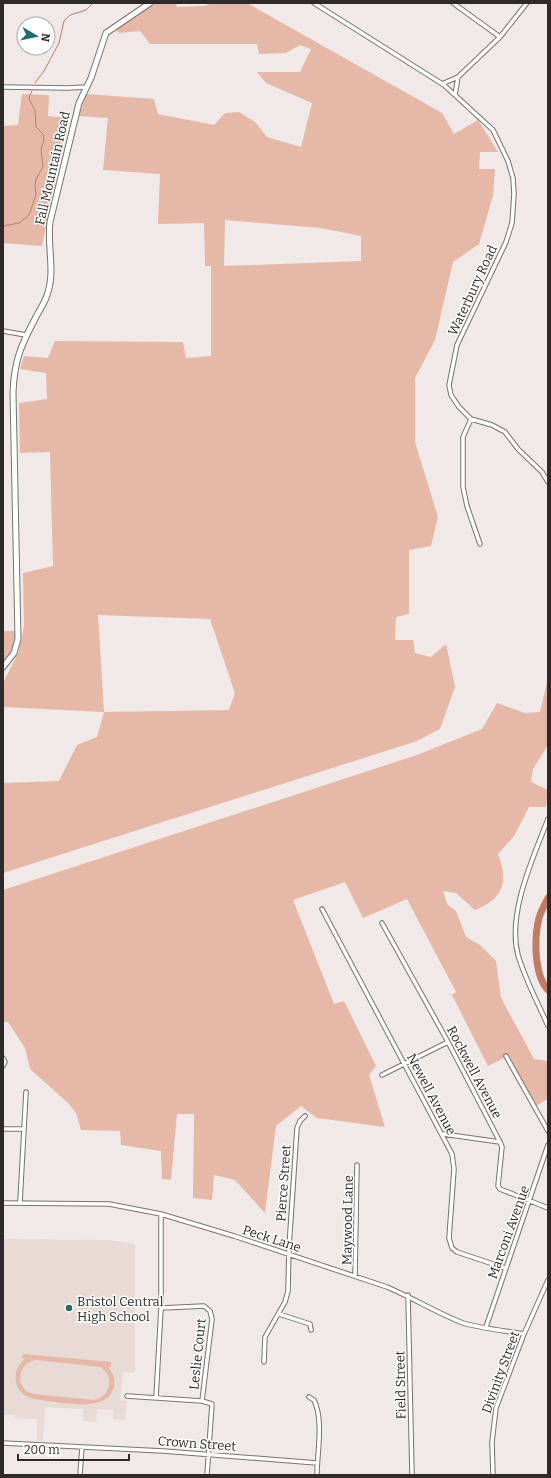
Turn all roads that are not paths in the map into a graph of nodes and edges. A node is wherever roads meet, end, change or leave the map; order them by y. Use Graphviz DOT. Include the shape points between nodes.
graph roads {
  1 [pos="150,3"];
  2 [pos="314,3"];
  3 [pos="453,3"];
  4 [pos="527,3"];
  5 [pos="500,38"];
  6 [pos="458,77"];
  7 [pos="443,85"];
  8 [pos="3,87"];
  9 [pos="87,87"];
  10 [pos="455,95"];
  11 [pos="3,331"];
  12 [pos="26,335"];
  13 [pos="471,418"];
  14 [pos="548,482"];
  15 [pos="480,544"];
  16 [pos="3,667"];
  17 [pos="548,819"];
  18 [pos="322,909"];
  19 [pos="382,923"];
  20 [pos="548,1026"];
  21 [pos="448,1042"];
  22 [pos="506,1056"];
  23 [pos="3,1058"];
  24 [pos="405,1063"];
  25 [pos="3,1066"];
  26 [pos="382,1075"];
  27 [pos="26,1092"];
  28 [pos="305,1116"];
  29 [pos="3,1129"];
  30 [pos="24,1129"];
  31 [pos="548,1131"];
  32 [pos="443,1134"];
  33 [pos="500,1142"];
  34 [pos="548,1145"];
  35 [pos="357,1165"];
  36 [pos="530,1201"];
  37 [pos="20,1202"];
  38 [pos="3,1203"];
  39 [pos="548,1208"];
  40 [pos="161,1214"];
  41 [pos="289,1254"];
  42 [pos="505,1268"];
  43 [pos="355,1276"];
  44 [pos="548,1280"];
  45 [pos="408,1295"];
  46 [pos="161,1308"];
  47 [pos="279,1314"];
  48 [pos="486,1327"];
  49 [pos="311,1330"];
  50 [pos="524,1334"];
  51 [pos="264,1362"];
  52 [pos="127,1396"];
  53 [pos="309,1397"];
  54 [pos="156,1398"];
  55 [pos="202,1402"];
  56 [pos="3,1443"];
  57 [pos="82,1447"];
  58 [pos="208,1454"];
  59 [pos="317,1462"];
  60 [pos="80,1475"];
  61 [pos="207,1475"];
  62 [pos="317,1475"];
  63 [pos="412,1475"];
  64 [pos="493,1475"];
  1 -- 9 [label="main road, Fall Mountain Road" via="106,33"];
  2 -- 7 [label="street, Waterbury Road"];
  3 -- 5 [label="street"];
  4 -- 5 [label="street"];
  5 -- 6 [label="street"];
  6 -- 7 [label="street"];
  6 -- 10 [label="street"];
  7 -- 10 [label="street, Waterbury Road"];
  8 -- 9 [label="street"];
  9 -- 12 [label="main road, Fall Mountain Road" via="79,103 52,211 48,238 51,271 48,292"];
  10 -- 13 [label="street, Waterbury Road" via="494,130 508,161 514,194 512,223 506,242 457,345 450,376 452,396"];
  11 -- 12 [label="street"];
  12 -- 16 [label="main road, Fall Mountain Road" via="15,366 13,393 18,639 14,653"];
  13 -- 14 [label="street, Waterbury Road" via="505,432"];
  13 -- 15 [label="street" via="463,437 463,487"];
  17 -- 20 [label="street" via="521,896 516,936 518,955"];
  18 -- 24 [label="street, Newell Avenue"];
  19 -- 21 [label="street, Rockwell Avenue"];
  21 -- 24 [label="street"];
  21 -- 33 [label="street, Rockwell Avenue"];
  22 -- 31 [label="street"];
  23 -- 25 [label="street" via="6,1062"];
  24 -- 26 [label="street"];
  24 -- 32 [label="street, Newell Avenue"];
  27 -- 30 [label="street"];
  28 -- 41 [label="street, Pierce Street" via="297,1128"];
  29 -- 30 [label="street"];
  30 -- 37 [label="street"];
  32 -- 33 [label="street"];
  32 -- 42 [label="street, Newell Avenue" via="452,1154 454,1169 450,1204 450,1244 457,1252"];
  33 -- 36 [label="street, Rockwell Avenue" via="502,1147 498,1186"];
  34 -- 36 [label="street, Marconi Avenue"];
  35 -- 43 [label="street, Maywood Lane"];
  36 -- 39 [label="street, Rockwell Avenue"];
  36 -- 42 [label="street, Marconi Avenue"];
  37 -- 38 [label="street, Peck Lane"];
  37 -- 40 [label="street, Peck Lane" via="109,1204"];
  40 -- 41 [label="street, Peck Lane"];
  40 -- 46 [label="street"];
  41 -- 43 [label="street, Peck Lane"];
  41 -- 47 [label="street, Pierce Street" via="288,1291 286,1302"];
  42 -- 48 [label="street, Marconi Avenue"];
  43 -- 45 [label="street, Peck Lane"];
  44 -- 50 [label="street, Divinity Street"];
  45 -- 48 [label="street, Peck Lane" via="465,1324"];
  45 -- 63 [label="street, Field Street"];
  46 -- 54 [label="street"];
  46 -- 55 [label="street, Leslie Court" via="204,1306 210,1311 212,1320"];
  47 -- 49 [label="street" via="310,1324"];
  47 -- 51 [label="street, Pierce Street" via="265,1337"];
  48 -- 50 [label="street, Peck Lane"];
  50 -- 64 [label="street, Divinity Street" via="496,1408 492,1442"];
  52 -- 54 [label="street"];
  53 -- 59 [label="street" via="314,1400 317,1410"];
  54 -- 55 [label="street"];
  55 -- 58 [label="street" via="212,1404"];
  56 -- 57 [label="street, Crown Street"];
  57 -- 58 [label="street, Crown Street"];
  57 -- 60 [label="street"];
  58 -- 59 [label="street, Crown Street"];
  58 -- 61 [label="street"];
  59 -- 62 [label="street"];
}
